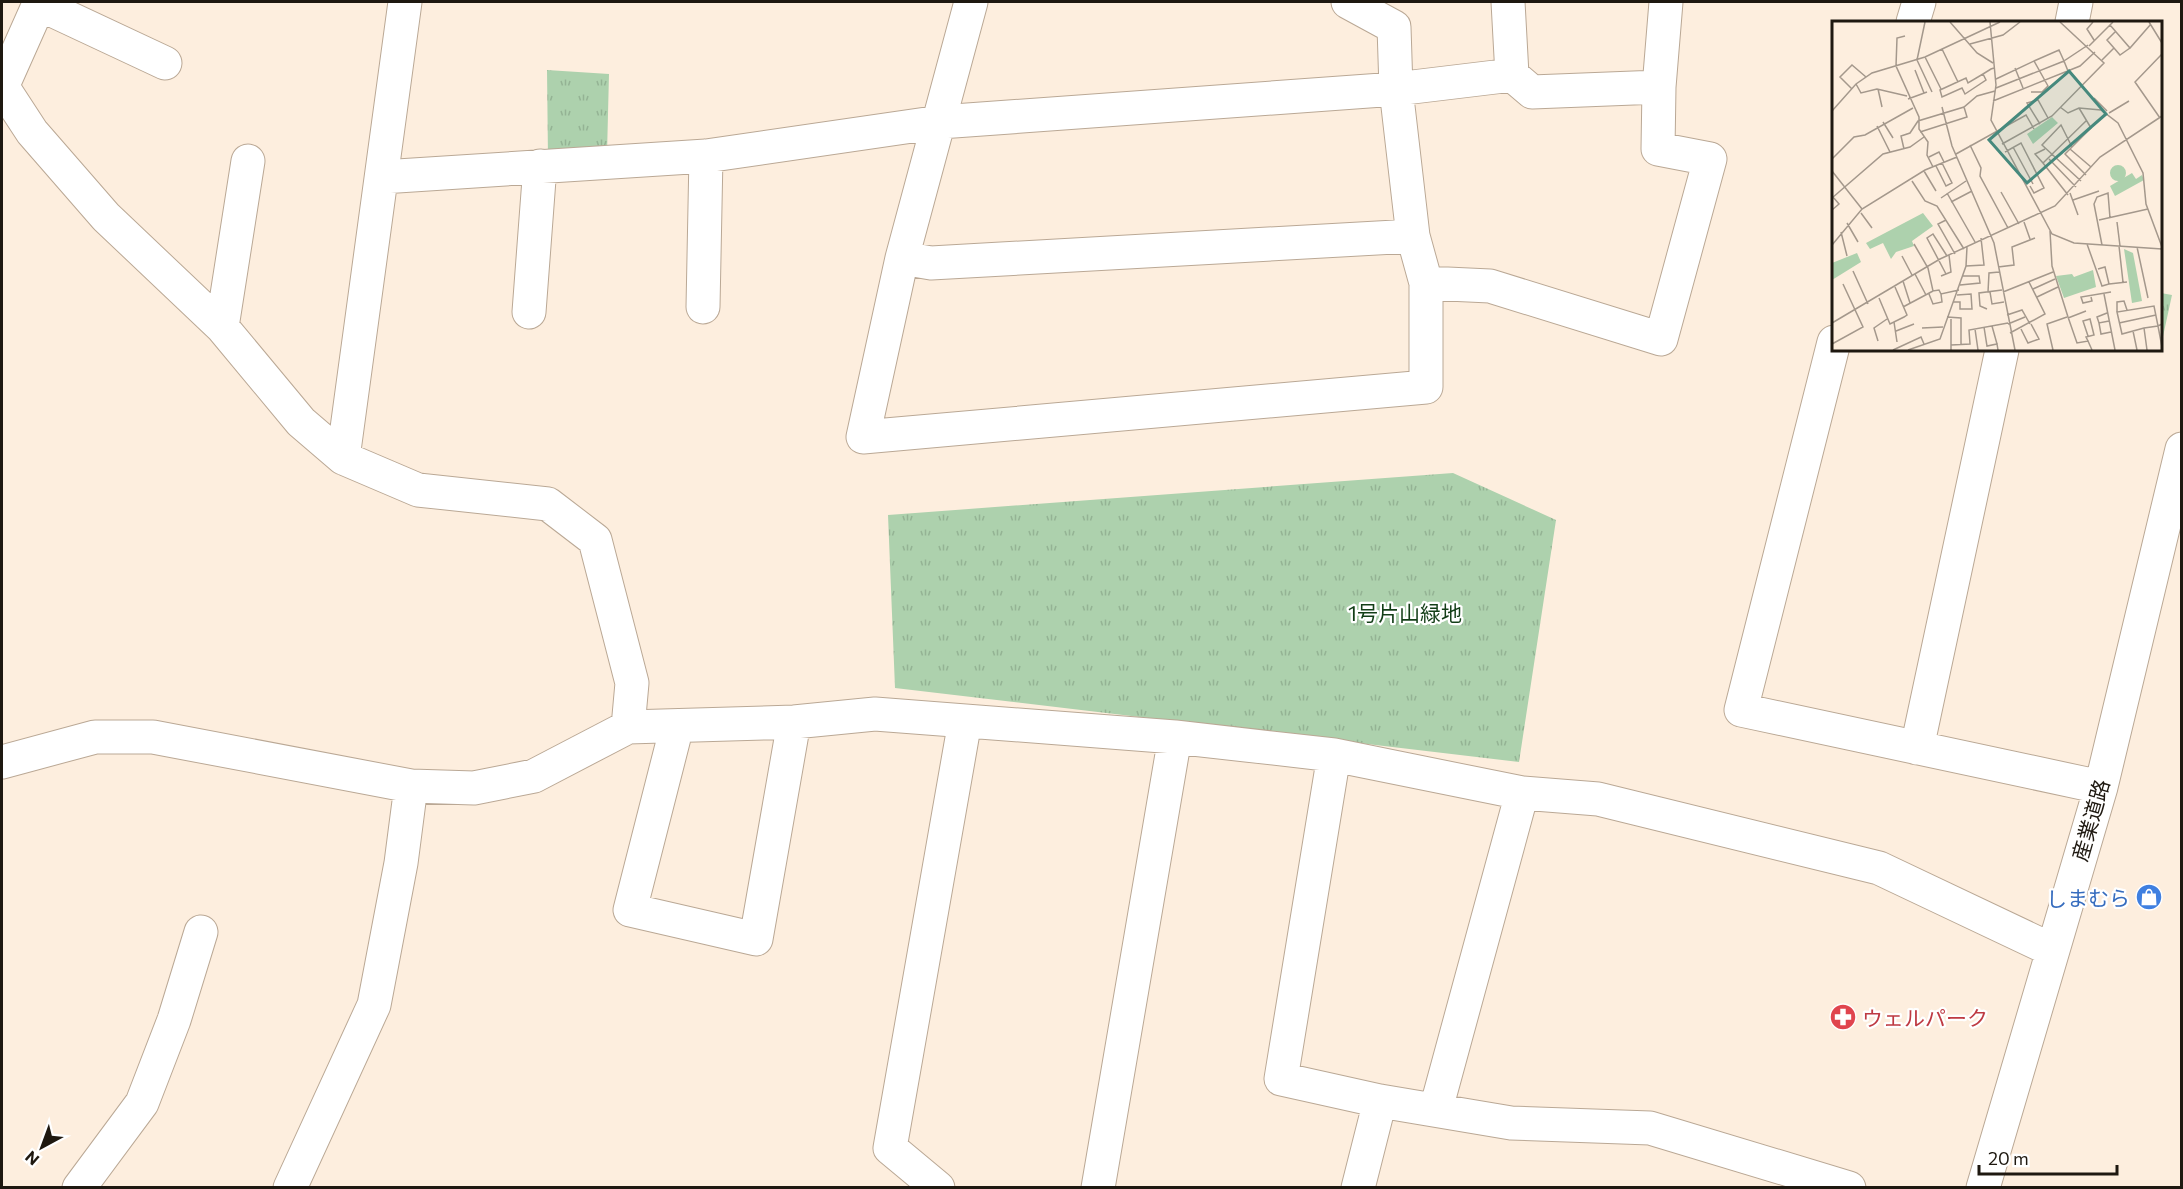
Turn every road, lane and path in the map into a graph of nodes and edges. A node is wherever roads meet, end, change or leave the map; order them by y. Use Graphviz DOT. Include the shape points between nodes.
graph roads {
  1 [pos="405,2"];
  2 [pos="971,2"];
  3 [pos="1348,2"];
  4 [pos="1508,2"];
  5 [pos="1666,2"];
  6 [pos="1919,2"];
  7 [pos="2076,2"];
  8 [pos="1913,21"];
  9 [pos="2072,21"];
  10 [pos="165,63"];
  11 [pos="1512,75"];
  12 [pos="2,87"];
  13 [pos="1659,87"];
  14 [pos="1396,89"];
  15 [pos="940,122"];
  16 [pos="706,156"];
  17 [pos="248,161"];
  18 [pos="540,166"];
  19 [pos="382,177"];
  20 [pos="1413,236"];
  21 [pos="902,258"];
  22 [pos="1426,283"];
  23 [pos="703,307"];
  24 [pos="529,312"];
  25 [pos="222,327"];
  26 [pos="1832,346"];
  27 [pos="2002,351"];
  28 [pos="2181,449"];
  29 [pos="343,458"];
  30 [pos="965,721"];
  31 [pos="794,722"];
  32 [pos="677,726"];
  33 [pos="628,727"];
  34 [pos="1175,737"];
  35 [pos="1917,748"];
  36 [pos="1334,755"];
  37 [pos="2,762"];
  38 [pos="411,786"];
  39 [pos="2101,787"];
  40 [pos="1522,793"];
  41 [pos="201,932"];
  42 [pos="2052,950"];
  43 [pos="1380,1101"];
  44 [pos="1436,1109"];
  45 [pos="79,1188"];
  46 [pos="290,1188"];
  47 [pos="938,1188"];
  48 [pos="1098,1188"];
  49 [pos="1358,1188"];
  50 [pos="1849,1188"];
  51 [pos="1983,1188"];
  1 -- 19 [label="street"];
  2 -- 15 [label="street"];
  3 -- 14 [label="street" via="1394,27"];
  4 -- 11 [label="street"];
  5 -- 13 [label="street"];
  6 -- 8 [label="street"];
  7 -- 9 [label="street"];
  10 -- 12 [label="street" via="39,4"];
  11 -- 13 [label="street" via="1532,92"];
  11 -- 14 [label="street"];
  12 -- 25 [label="street" via="32,132 106,217"];
  13 -- 22 [label="street" via="1658,149 1710,159 1660,339 1490,286"];
  14 -- 15 [label="street"];
  14 -- 20 [label="street"];
  15 -- 16 [label="street"];
  15 -- 21 [label="street"];
  16 -- 18 [label="street"];
  16 -- 23 [label="street"];
  17 -- 25 [label="street"];
  18 -- 19 [label="street"];
  18 -- 24 [label="street"];
  19 -- 29 [label="street"];
  20 -- 21 [label="street" via="931,264"];
  20 -- 22 [label="street"];
  21 -- 22 [label="street" via="863,436 1426,387"];
  25 -- 29 [label="street" via="301,422"];
  26 -- 35 [label="street" via="1741,710"];
  27 -- 35 [label="street"];
  28 -- 39 [label="street, 産業道路"];
  29 -- 33 [label="street" via="418,490 548,504 595,540 632,683"];
  30 -- 31 [label="street" via="875,714"];
  30 -- 34 [label="street"];
  30 -- 47 [label="street" via="890,1148"];
  31 -- 32 [label="street"];
  31 -- 32 [label="street" via="756,939 630,910"];
  32 -- 33 [label="street"];
  33 -- 38 [label="street" via="534,776 474,788"];
  34 -- 36 [label="street"];
  34 -- 48 [label="street"];
  35 -- 39 [label="street"];
  36 -- 40 [label="street"];
  36 -- 43 [label="street" via="1281,1079"];
  37 -- 38 [label="street" via="95,737 153,737"];
  38 -- 46 [label="street" via="374,1005"];
  39 -- 42 [label="street, 産業道路"];
  40 -- 42 [label="street" via="1598,799 1879,868"];
  40 -- 44 [label="street"];
  41 -- 45 [label="street" via="174,1020 142,1103"];
  42 -- 51 [label="street, 産業道路"];
  43 -- 44 [label="street"];
  43 -- 49 [label="street"];
  44 -- 50 [label="street" via="1511,1122 1650,1128"];
}
